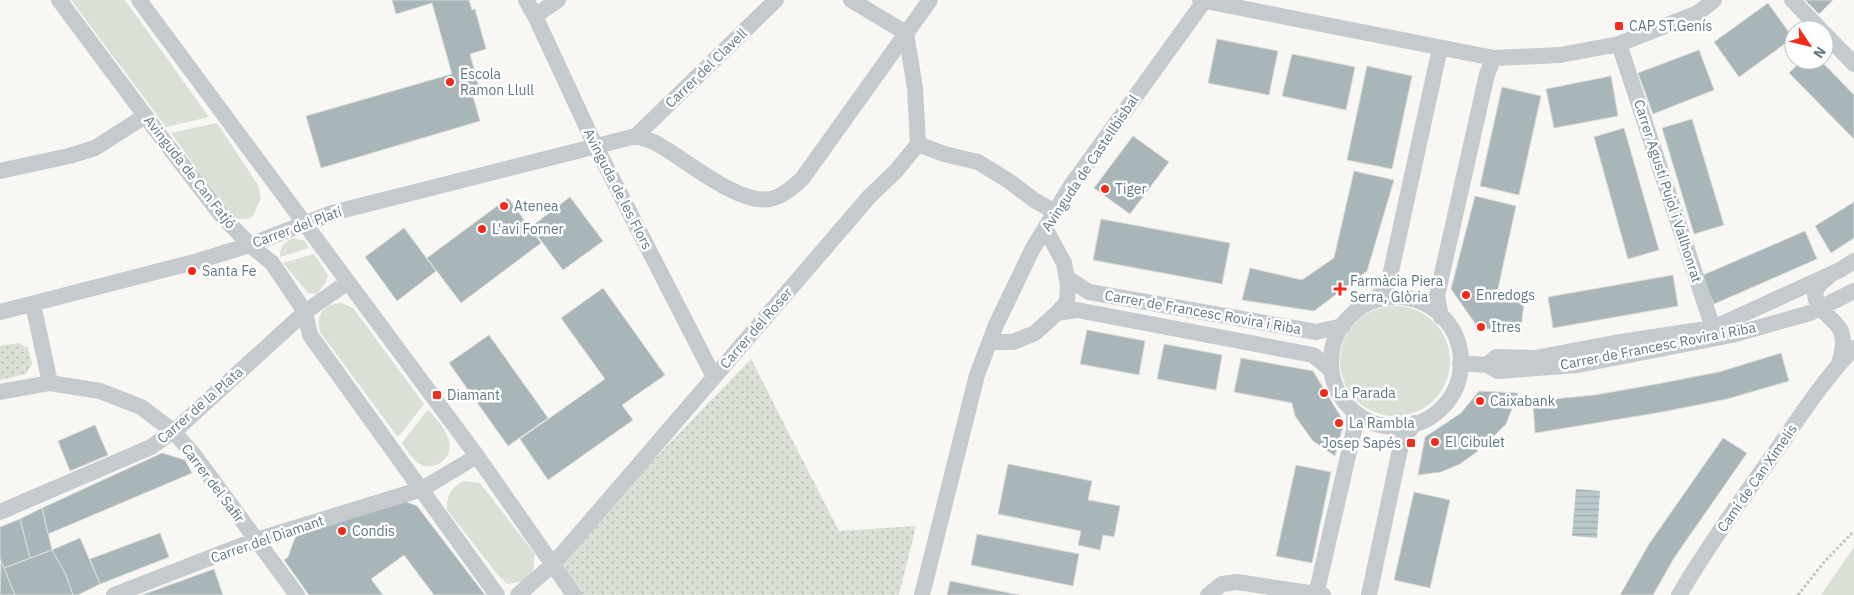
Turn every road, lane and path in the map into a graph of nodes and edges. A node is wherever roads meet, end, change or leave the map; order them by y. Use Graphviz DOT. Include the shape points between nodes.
graph roads {
  1 [pos="59,0"];
  2 [pos="139,0"];
  3 [pos="526,0"];
  4 [pos="558,0"];
  5 [pos="776,0"];
  6 [pos="852,0"];
  7 [pos="930,0"];
  8 [pos="1714,0"];
  9 [pos="1792,0"];
  10 [pos="1203,1"];
  11 [pos="535,16"];
  12 [pos="1811,20"];
  13 [pos="906,33"];
  14 [pos="1834,43"];
  15 [pos="1619,44"];
  16 [pos="1440,48"];
  17 [pos="1494,58"];
  18 [pos="1854,64"];
  19 [pos="145,116"];
  20 [pos="636,136"];
  21 [pos="918,144"];
  22 [pos="595,145"];
  23 [pos="0,171"];
  24 [pos="1055,212"];
  25 [pos="305,223"];
  26 [pos="1045,228"];
  27 [pos="250,245"];
  28 [pos="1854,261"];
  29 [pos="1831,274"];
  30 [pos="1067,278"];
  31 [pos="348,282"];
  32 [pos="1854,291"];
  33 [pos="1374,300"];
  34 [pos="33,304"];
  35 [pos="1820,308"];
  36 [pos="0,312"];
  37 [pos="305,312"];
  38 [pos="1058,313"];
  39 [pos="1441,317"];
  40 [pos="1343,326"];
  41 [pos="1714,333"];
  42 [pos="990,342"];
  43 [pos="1854,348"];
  44 [pos="1460,363"];
  45 [pos="1839,363"];
  46 [pos="1331,370"];
  47 [pos="714,377"];
  48 [pos="50,383"];
  49 [pos="0,392"];
  50 [pos="1354,413"];
  51 [pos="1415,424"];
  52 [pos="173,431"];
  53 [pos="477,456"];
  54 [pos="422,490"];
  55 [pos="0,512"];
  56 [pos="1854,531"];
  57 [pos="256,540"];
  58 [pos="552,565"];
  59 [pos="114,595"];
  60 [pos="297,595"];
  61 [pos="497,595"];
  62 [pos="518,595"];
  63 [pos="574,595"];
  64 [pos="922,595"];
  65 [pos="1208,595"];
  66 [pos="1319,595"];
  67 [pos="1369,595"];
  68 [pos="1679,595"];
  69 [pos="1798,595"];
  1 -- 19 [label="street, Avinguda de Can Fatjó"];
  2 -- 25 [label="street"];
  3 -- 11 [label="street, Avinguda de les Flors"];
  4 -- 11 [label="street"];
  5 -- 20 [label="street, Carrer del Clavell"];
  6 -- 13 [label="street"];
  7 -- 13 [label="street"];
  8 -- 15 [label="street" via="1698,13"];
  9 -- 12 [label="street"];
  10 -- 16 [label="street"];
  10 -- 24 [label="street, Avinguda de Castellbisbal"];
  11 -- 22 [label="street, Avinguda de les Flors"];
  13 -- 20 [label="street" via="802,179 770,199 749,198 727,188 654,142"];
  13 -- 21 [label="street" via="915,88"];
  14 -- 18 [label="street"];
  15 -- 17 [label="street" via="1560,55"];
  15 -- 41 [label="street, Carrer Agustí Pujol i Vallhonrat"];
  16 -- 17 [label="street"];
  16 -- 33 [label="street" via="1388,285"];
  17 -- 39 [label="street" via="1487,74 1437,296"];
  19 -- 23 [label="street" via="95,148"];
  19 -- 27 [label="street, Avinguda de Can Fatjó" via="222,216"];
  20 -- 22 [label="street, Carrer del Platí"];
  21 -- 24 [label="street" via="978,162"];
  21 -- 47 [label="street, Carrer del Roser"];
  22 -- 25 [label="street, Carrer del Platí" via="332,213"];
  22 -- 47 [label="street, Avinguda de les Flors"];
  24 -- 26 [label="street, Avinguda de Castellbisbal"];
  25 -- 27 [label="street, Carrer del Platí"];
  25 -- 31 [label="street"];
  26 -- 30 [label="street" via="1064,263"];
  26 -- 42 [label="street, Avinguda de Castellbisbal"];
  27 -- 34 [label="street, Carrer del Platí"];
  27 -- 37 [label="street, Avinguda de Can Fatjó" via="272,263"];
  28 -- 29 [label="street, Carrer de Francesc Rovira i Riba"];
  29 -- 35 [label="street" via="1817,288 1815,298"];
  29 -- 41 [label="street, Carrer de Francesc Rovira i Riba"];
  30 -- 38 [label="street" via="1067,302"];
  30 -- 40 [label="street, Carrer de Francesc Rovira i Riba" via="1089,292 1316,332"];
  31 -- 37 [label="street, Carrer de la Plata"];
  31 -- 53 [label="street"];
  32 -- 35 [label="street, Carrer de Francesc Rovira i Riba"];
  33 -- 39 [label="street" via="1412,299 1433,308"];
  33 -- 40 [label="street" via="1349,317"];
  34 -- 36 [label="street, Carrer del Platí"];
  34 -- 48 [label="street"];
  35 -- 41 [label="street, Carrer de Francesc Rovira i Riba" via="1732,335"];
  35 -- 45 [label="street" via="1841,330 1844,352"];
  37 -- 52 [label="street, Carrer de la Plata"];
  37 -- 54 [label="street, Avinguda de Can Fatjó" via="310,335"];
  38 -- 42 [label="street" via="1035,333 1013,342"];
  38 -- 46 [label="street, Carrer de Francesc Rovira i Riba" via="1077,310 1313,355"];
  39 -- 44 [label="street" via="1454,331"];
  40 -- 46 [label="street" via="1332,348"];
  41 -- 44 [label="street, Carrer de Francesc Rovira i Riba" via="1578,364 1498,370 1488,365"];
  42 -- 64 [label="street, Avinguda de Castellbisbal" via="977,376"];
  43 -- 45 [label="street, Camí de Can Ximelis"];
  44 -- 51 [label="street" via="1459,377 1450,398 1435,414"];
  45 -- 68 [label="street, Camí de Can Ximelis"];
  46 -- 50 [label="street" via="1344,402"];
  47 -- 58 [label="street, Carrer del Roser"];
  48 -- 49 [label="street, Carrer del Safir"];
  48 -- 52 [label="street, Carrer del Safir" via="100,391 141,407"];
  50 -- 51 [label="street" via="1372,424 1402,427"];
  50 -- 66 [label="street" via="1354,430"];
  51 -- 67 [label="street" via="1402,440"];
  52 -- 55 [label="street, Carrer de la Plata" via="151,447"];
  52 -- 57 [label="street, Carrer del Safir"];
  53 -- 54 [label="street"];
  53 -- 58 [label="street"];
  54 -- 57 [label="street, Carrer del Diamant"];
  54 -- 61 [label="street, Avinguda de Can Fatjó"];
  56 -- 69 [label="path"];
  57 -- 59 [label="street, Carrer del Diamant"];
  57 -- 60 [label="street, Carrer del Safir"];
  58 -- 62 [label="street, Carrer del Roser"];
  58 -- 63 [label="street"];
  65 -- 66 [label="street" via="1222,584 1237,582"];
}
